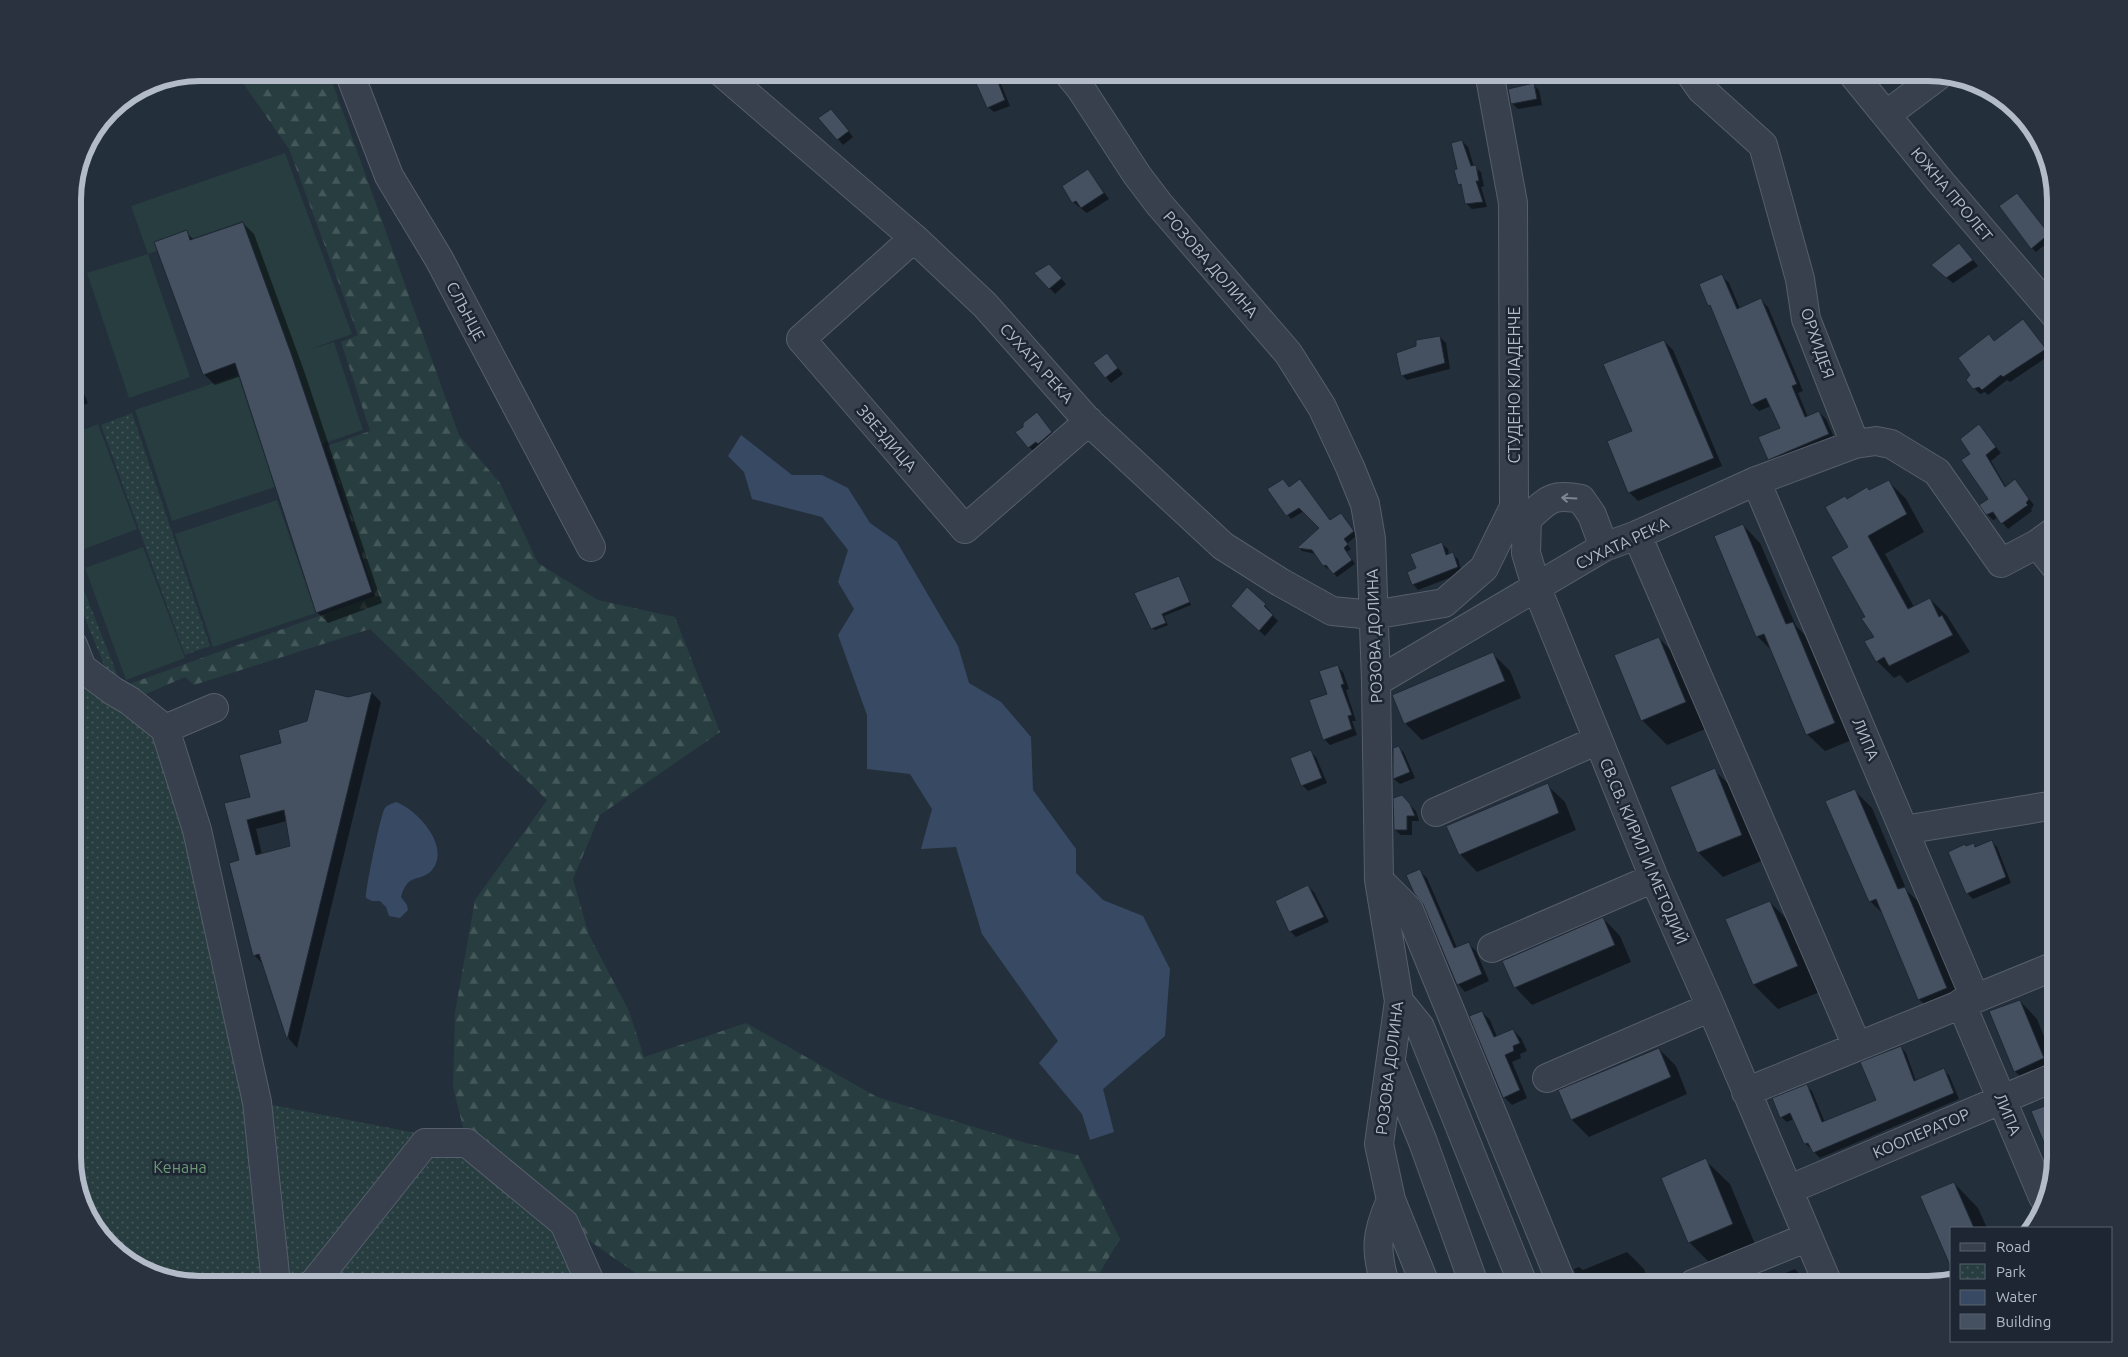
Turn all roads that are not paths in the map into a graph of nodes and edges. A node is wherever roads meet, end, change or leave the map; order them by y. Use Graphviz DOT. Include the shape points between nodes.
graph roads {
  1 [pos="1075,81"];
  2 [pos="1491,81"];
  3 [pos="1695,81"];
  4 [pos="1858,81"];
  5 [pos="1931,81"];
  6 [pos="353,82"];
  7 [pos="736,82"];
  8 [pos="1886,115"];
  9 [pos="914,238"];
  10 [pos="2047,305"];
  11 [pos="1089,421"];
  12 [pos="1855,444"];
  13 [pos="1756,481"];
  14 [pos="1520,514"];
  15 [pos="1637,535"];
  16 [pos="2046,537"];
  17 [pos="591,547"];
  18 [pos="1604,547"];
  19 [pos="1536,586"];
  20 [pos="1373,615"];
  21 [pos="82,668"];
  22 [pos="1376,682"];
  23 [pos="214,708"];
  24 [pos="165,729"];
  25 [pos="1598,740"];
  26 [pos="2047,806"];
  27 [pos="1436,812"];
  28 [pos="1904,830"];
  29 [pos="1654,878"];
  30 [pos="1379,880"];
  31 [pos="1492,948"];
  32 [pos="2047,969"];
  33 [pos="1968,1000"];
  34 [pos="1399,1001"];
  35 [pos="1711,1007"];
  36 [pos="1857,1046"];
  37 [pos="1391,1062"];
  38 [pos="1547,1078"];
  39 [pos="2047,1081"];
  40 [pos="1746,1092"];
  41 [pos="2001,1100"];
  42 [pos="1788,1190"];
  43 [pos="2041,1192"];
  44 [pos="1391,1200"];
  45 [pos="1808,1237"];
  46 [pos="275,1276"];
  47 [pos="319,1276"];
  48 [pos="587,1276"];
  49 [pos="1382,1276"];
  50 [pos="1422,1276"];
  51 [pos="1471,1276"];
  52 [pos="1520,1276"];
  53 [pos="1559,1276"];
  54 [pos="1712,1276"];
  55 [pos="1825,1276"];
  1 -- 20 [label="street, РОЗОВА ДОЛИНА" via="1159,204 1288,353 1322,407 1365,504 1371,539"];
  2 -- 14 [label="street, СТУДЕНО КЛАДЕНЧЕ" via="1513,203"];
  3 -- 12 [label="street, ОРХИДЕЯ" via="1763,145 1800,279 1806,319"];
  4 -- 8 [label="street, ЮЖНА ПРОЛЕТ"];
  5 -- 8 [label="street"];
  6 -- 17 [label="street, СЛЪНЦЕ" via="389,176 439,259"];
  7 -- 9 [label="street, СУХАТА РЕКА"];
  8 -- 10 [label="street, ЮЖНА ПРОЛЕТ"];
  9 -- 11 [label="street, СУХАТА РЕКА" via="985,305"];
  9 -- 11 [label="street, ЗВЕЗДИЦА" via="801,339 965,528"];
  11 -- 20 [label="street, СУХАТА РЕКА" via="1223,546 1332,611"];
  12 -- 13 [label="street, СУХАТА РЕКА"];
  12 -- 16 [label="street" via="1891,444 1937,472 2001,563"];
  13 -- 15 [label="street, СУХАТА РЕКА"];
  13 -- 28 [label="street, ЛИПА"];
  18 -- 14 [label="street, one-way" via="1592,516 1581,499 1568,496 1549,499"];
  14 -- 19 [label="street, СВ.СВ. КИРИЛ И МЕТОДИЙ" via="1526,553"];
  14 -- 20 [label="street, СТУДЕНО КЛАДЕНЧЕ" via="1484,568 1444,603"];
  15 -- 18 [label="street, СУХАТА РЕКА"];
  15 -- 36 [label="street"];
  18 -- 19 [label="street, СУХАТА РЕКА"];
  19 -- 22 [label="street, СУХАТА РЕКА"];
  19 -- 25 [label="street, СВ.СВ. КИРИЛ И МЕТОДИЙ"];
  20 -- 22 [label="street, РОЗОВА ДОЛИНА"];
  21 -- 24 [label="street"];
  22 -- 30 [label="street, РОЗОВА ДОЛИНА"];
  23 -- 24 [label="street"];
  24 -- 46 [label="street" via="197,830 257,1102"];
  25 -- 27 [label="street"];
  25 -- 29 [label="street, СВ.СВ. КИРИЛ И МЕТОДИЙ"];
  26 -- 28 [label="street"];
  28 -- 33 [label="street, ЛИПА"];
  29 -- 31 [label="street"];
  29 -- 35 [label="street, СВ.СВ. КИРИЛ И МЕТОДИЙ"];
  30 -- 34 [label="street, РОЗОВА ДОЛИНА"];
  30 -- 53 [label="street" via="1409,910"];
  32 -- 33 [label="street"];
  33 -- 36 [label="street"];
  33 -- 41 [label="street, ЛИПА"];
  34 -- 37 [label="street, РОЗОВА ДОЛИНА"];
  34 -- 52 [label="street" via="1420,1027"];
  35 -- 38 [label="street"];
  35 -- 40 [label="street, СВ.СВ. КИРИЛ И МЕТОДИЙ"];
  36 -- 40 [label="street"];
  37 -- 44 [label="street, РОЗОВА ДОЛИНА" via="1379,1144"];
  37 -- 51 [label="street"];
  39 -- 41 [label="street, КООПЕРАТОР"];
  40 -- 42 [label="street, СВ.СВ. КИРИЛ И МЕТОДИЙ"];
  41 -- 42 [label="street, КООПЕРАТОР"];
  41 -- 43 [label="street, ЛИПА"];
  42 -- 45 [label="street, СВ.СВ. КИРИЛ И МЕТОДИЙ"];
  44 -- 49 [label="street" via="1380,1223 1377,1259"];
  44 -- 50 [label="street, РОЗОВА ДОЛИНА"];
  45 -- 54 [label="street"];
  45 -- 55 [label="street, СВ.СВ. КИРИЛ И МЕТОДИЙ"];
  47 -- 48 [label="street" via="425,1143 467,1143 564,1223"];
}
